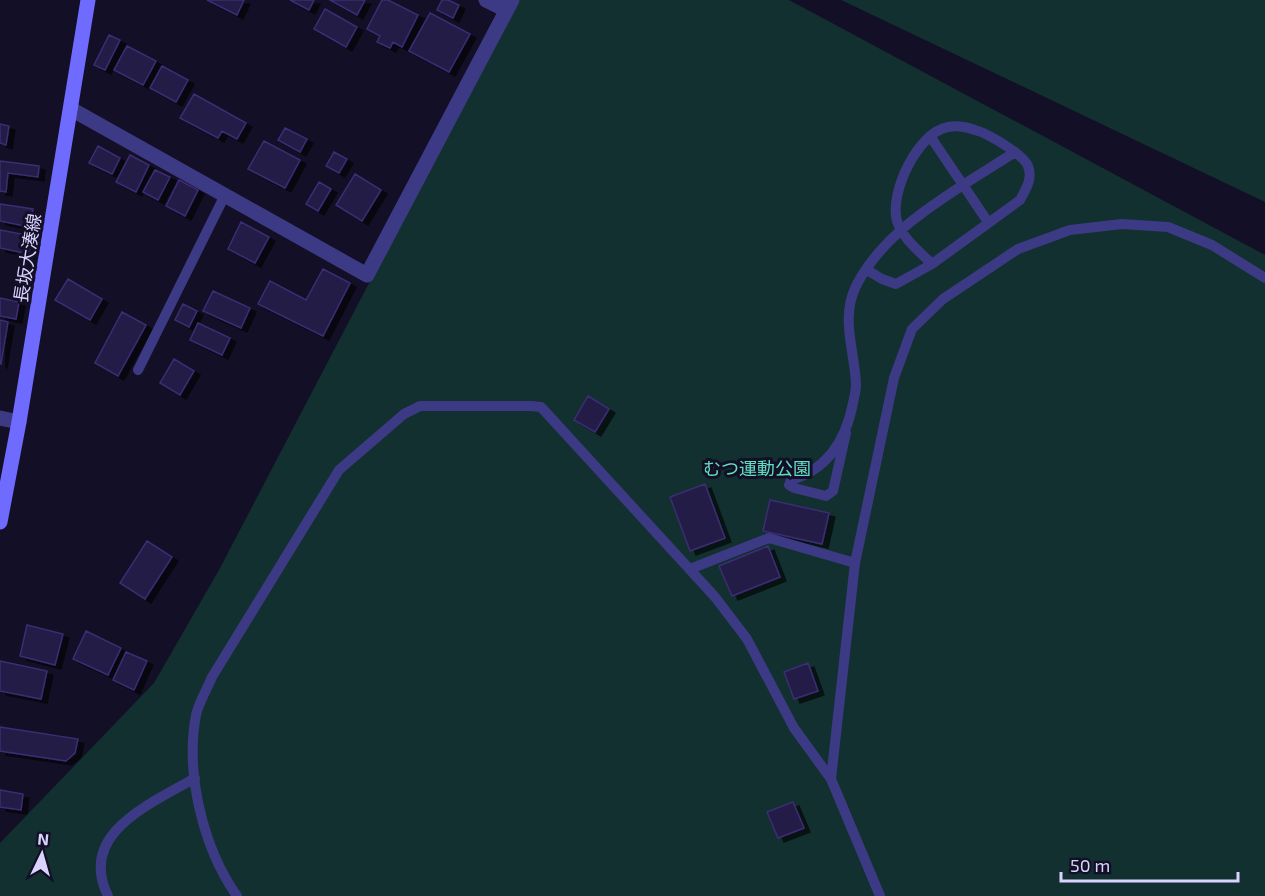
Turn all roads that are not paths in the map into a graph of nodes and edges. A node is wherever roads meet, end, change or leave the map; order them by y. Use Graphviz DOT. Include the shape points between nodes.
graph roads {
  1 [pos="88,0"];
  2 [pos="486,0"];
  3 [pos="509,5"];
  4 [pos="71,108"];
  5 [pos="930,135"];
  6 [pos="1014,152"];
  7 [pos="964,185"];
  8 [pos="225,195"];
  9 [pos="988,222"];
  10 [pos="900,229"];
  11 [pos="932,264"];
  12 [pos="867,270"];
  13 [pos="1265,278"];
  14 [pos="138,370"];
  15 [pos="0,418"];
  16 [pos="19,422"];
  17 [pos="846,433"];
  18 [pos="0,522"];
  19 [pos="855,563"];
  20 [pos="690,569"];
  21 [pos="195,778"];
  22 [pos="831,779"];
  23 [pos="108,896"];
  24 [pos="237,896"];
  25 [pos="880,896"];
  1 -- 4 [label="main road, 長坂大湊線"];
  2 -- 3 [label="street"];
  3 -- 8 [label="street" via="367,275"];
  4 -- 8 [label="street"];
  4 -- 16 [label="main road, 長坂大湊線"];
  5 -- 6 [label="lane" via="949,126 964,127 978,130"];
  5 -- 7 [label="lane"];
  5 -- 10 [label="lane" via="896,192"];
  6 -- 7 [label="lane"];
  6 -- 9 [label="lane" via="1028,164 1030,177 1026,189 1020,200"];
  7 -- 9 [label="lane"];
  7 -- 10 [label="lane"];
  8 -- 14 [label="lane"];
  9 -- 11 [label="lane"];
  10 -- 11 [label="lane"];
  10 -- 12 [label="lane"];
  11 -- 12 [label="lane" via="896,284"];
  12 -- 17 [label="lane" via="848,309 856,386"];
  13 -- 19 [label="lane" via="1212,245 1168,227 1122,224 1070,230 1018,249 943,299 912,329 894,378"];
  15 -- 16 [label="street"];
  16 -- 18 [label="main road, 長坂大湊線"];
  17 -- 17 [label="lane" via="833,491 826,496 789,484 818,467"];
  19 -- 20 [label="lane" via="769,538"];
  19 -- 22 [label="lane"];
  20 -- 21 [label="lane" via="541,407 420,406 404,414 339,470 212,677 196,714 192,752"];
  20 -- 22 [label="lane" via="747,639 794,728"];
  21 -- 23 [label="lane" via="140,810 111,835 100,858 100,881"];
  21 -- 24 [label="lane" via="212,852"];
  22 -- 25 [label="lane"];
}
